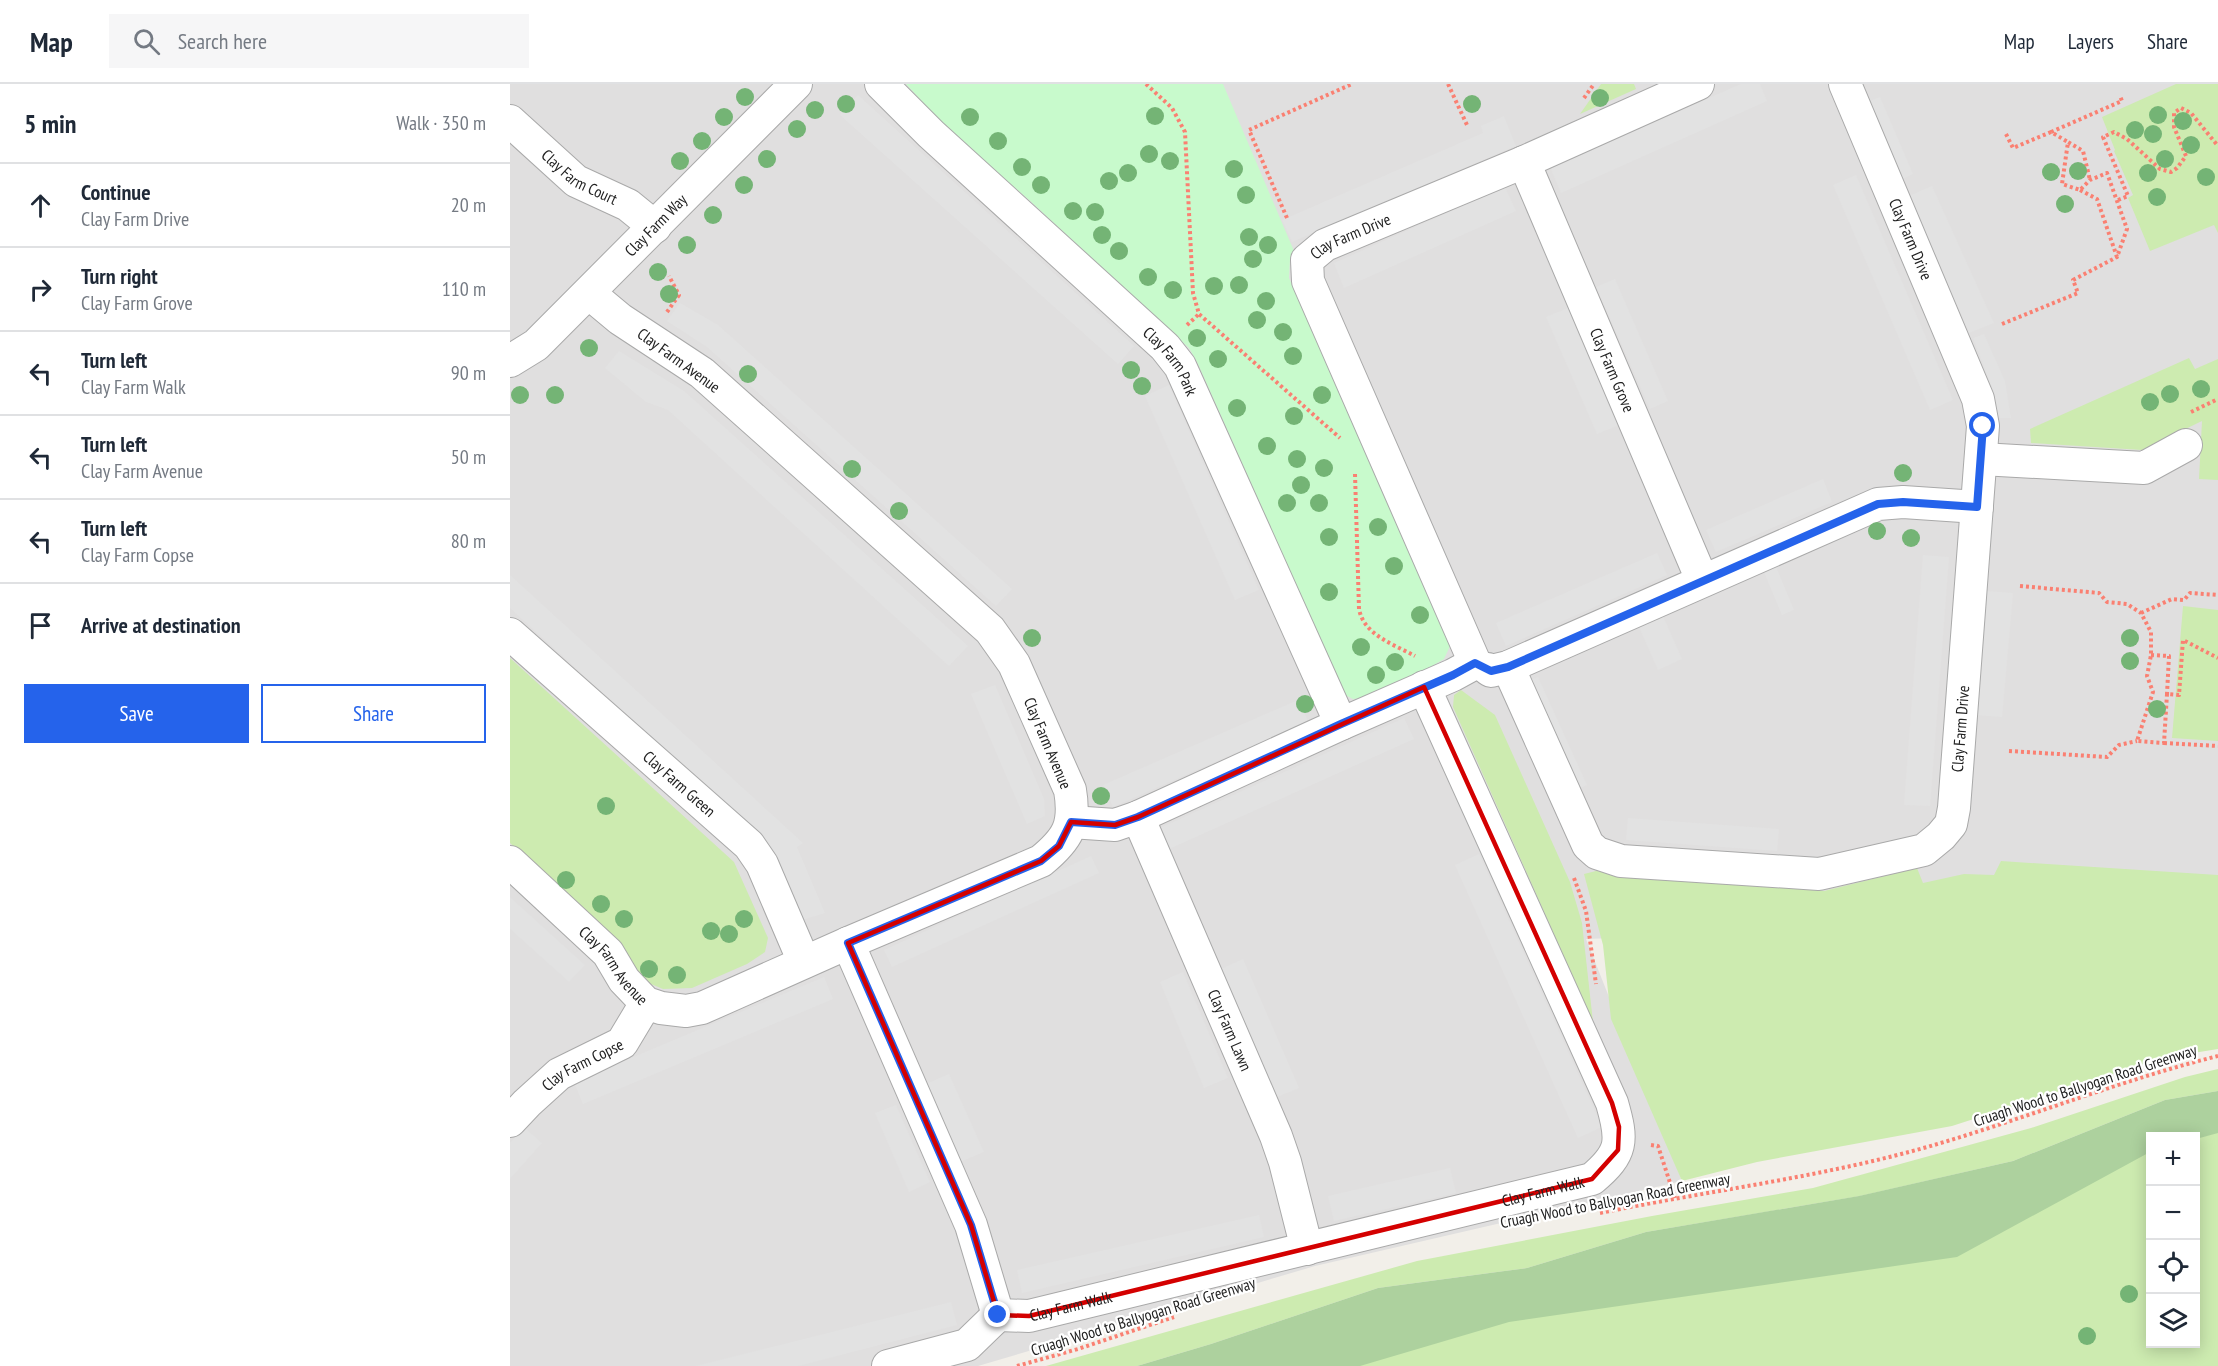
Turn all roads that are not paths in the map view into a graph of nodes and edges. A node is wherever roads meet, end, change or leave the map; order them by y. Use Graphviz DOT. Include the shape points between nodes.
graph roads {
  1 [pos="796,84"];
  2 [pos="881,84"];
  3 [pos="1698,84"];
  4 [pos="1845,84"];
  5 [pos="510,120"];
  6 [pos="1524,162"];
  7 [pos="655,227"];
  8 [pos="590,294"];
  9 [pos="510,361"];
  10 [pos="2186,445"];
  11 [pos="1981,459"];
  12 [pos="1977,507"];
  13 [pos="1702,580"];
  14 [pos="511,637"];
  15 [pos="1508,667"];
  16 [pos="1464,669"];
  17 [pos="1424,687"];
  18 [pos="1341,724"];
  19 [pos="1138,817"];
  20 [pos="1071,822"];
  21 [pos="510,862"];
  22 [pos="848,943"];
  23 [pos="804,962"];
  24 [pos="646,1003"];
  25 [pos="510,1122"];
  26 [pos="1306,1249"];
  27 [pos="998,1315"];
  28 [pos="888,1366"];
  1 -- 7 [label="street, Clay Farm Way"];
  2 -- 18 [label="street, Clay Farm Park" via="1165,347 1180,366"];
  3 -- 6 [label="street, Clay Farm Drive"];
  4 -- 11 [label="street, Clay Farm Drive" via="1978,399 1983,426"];
  5 -- 7 [label="street, Clay Farm Court" via="576,181 628,205"];
  6 -- 13 [label="street, Clay Farm Grove"];
  6 -- 16 [label="street, Clay Farm Drive" via="1325,245 1307,260 1308,281"];
  7 -- 8 [label="street, Clay Farm Way"];
  8 -- 9 [label="street, Clay Farm Way" via="536,345"];
  8 -- 20 [label="street, Clay Farm Avenue" via="620,319 702,373 990,630 1014,664 1070,790 1074,811"];
  10 -- 11 [label="street" via="2144,468"];
  11 -- 12 [label="street, Clay Farm Drive"];
  12 -- 13 [label="street" via="1878,504"];
  12 -- 15 [label="street, Clay Farm Drive" via="1954,807 1951,824 1924,850 1819,874 1621,861 1597,853 1588,845"];
  13 -- 15 [label="street"];
  14 -- 23 [label="street, Clay Farm Green" via="749,845 762,864"];
  15 -- 16 [label="street" via="1491,671"];
  16 -- 17 [label="street"];
  17 -- 18 [label="street"];
  17 -- 26 [label="street, Clay Farm Walk" via="1612,1103 1620,1141 1609,1165 1592,1179"];
  18 -- 19 [label="street"];
  19 -- 20 [label="street" via="1115,825"];
  19 -- 26 [label="street, Clay Farm Lawn" via="1276,1136"];
  20 -- 22 [label="street, Clay Farm Avenue" via="1059,846 1041,861"];
  21 -- 24 [label="street, Clay Farm Avenue" via="608,953 624,981"];
  22 -- 23 [label="street, Clay Farm Avenue"];
  22 -- 27 [label="street" via="971,1225"];
  23 -- 24 [label="street, Clay Farm Avenue" via="702,1008 686,1011"];
  24 -- 25 [label="street, Clay Farm Copse" via="622,1043 559,1074"];
  26 -- 27 [label="street, Clay Farm Walk" via="1029,1316"];
  27 -- 28 [label="street" via="967,1345"];
}
